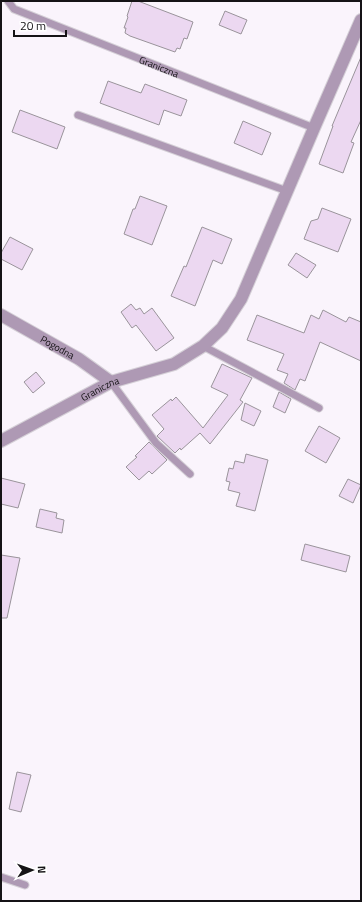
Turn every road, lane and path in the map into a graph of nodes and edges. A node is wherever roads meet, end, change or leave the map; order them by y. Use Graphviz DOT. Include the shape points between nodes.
graph roads {
  1 [pos="8,1"];
  2 [pos="361,20"];
  3 [pos="78,115"];
  4 [pos="314,128"];
  5 [pos="287,191"];
  6 [pos="1,315"];
  7 [pos="203,346"];
  8 [pos="111,382"];
  9 [pos="319,408"];
  10 [pos="1,441"];
  11 [pos="190,474"];
  12 [pos="1,877"];
  13 [pos="25,885"];
  1 -- 4 [label="lane, Graniczna" via="14,9"];
  2 -- 4 [label="street, Graniczna"];
  3 -- 5 [label="lane"];
  4 -- 5 [label="street, Graniczna"];
  5 -- 7 [label="street, Graniczna" via="241,299 222,328"];
  6 -- 8 [label="street, Pogodna" via="79,359"];
  7 -- 8 [label="street, Graniczna" via="174,364"];
  7 -- 9 [label="lane"];
  8 -- 10 [label="street, Graniczna"];
  8 -- 11 [label="lane" via="156,443"];
  12 -- 13 [label="lane"];
}
